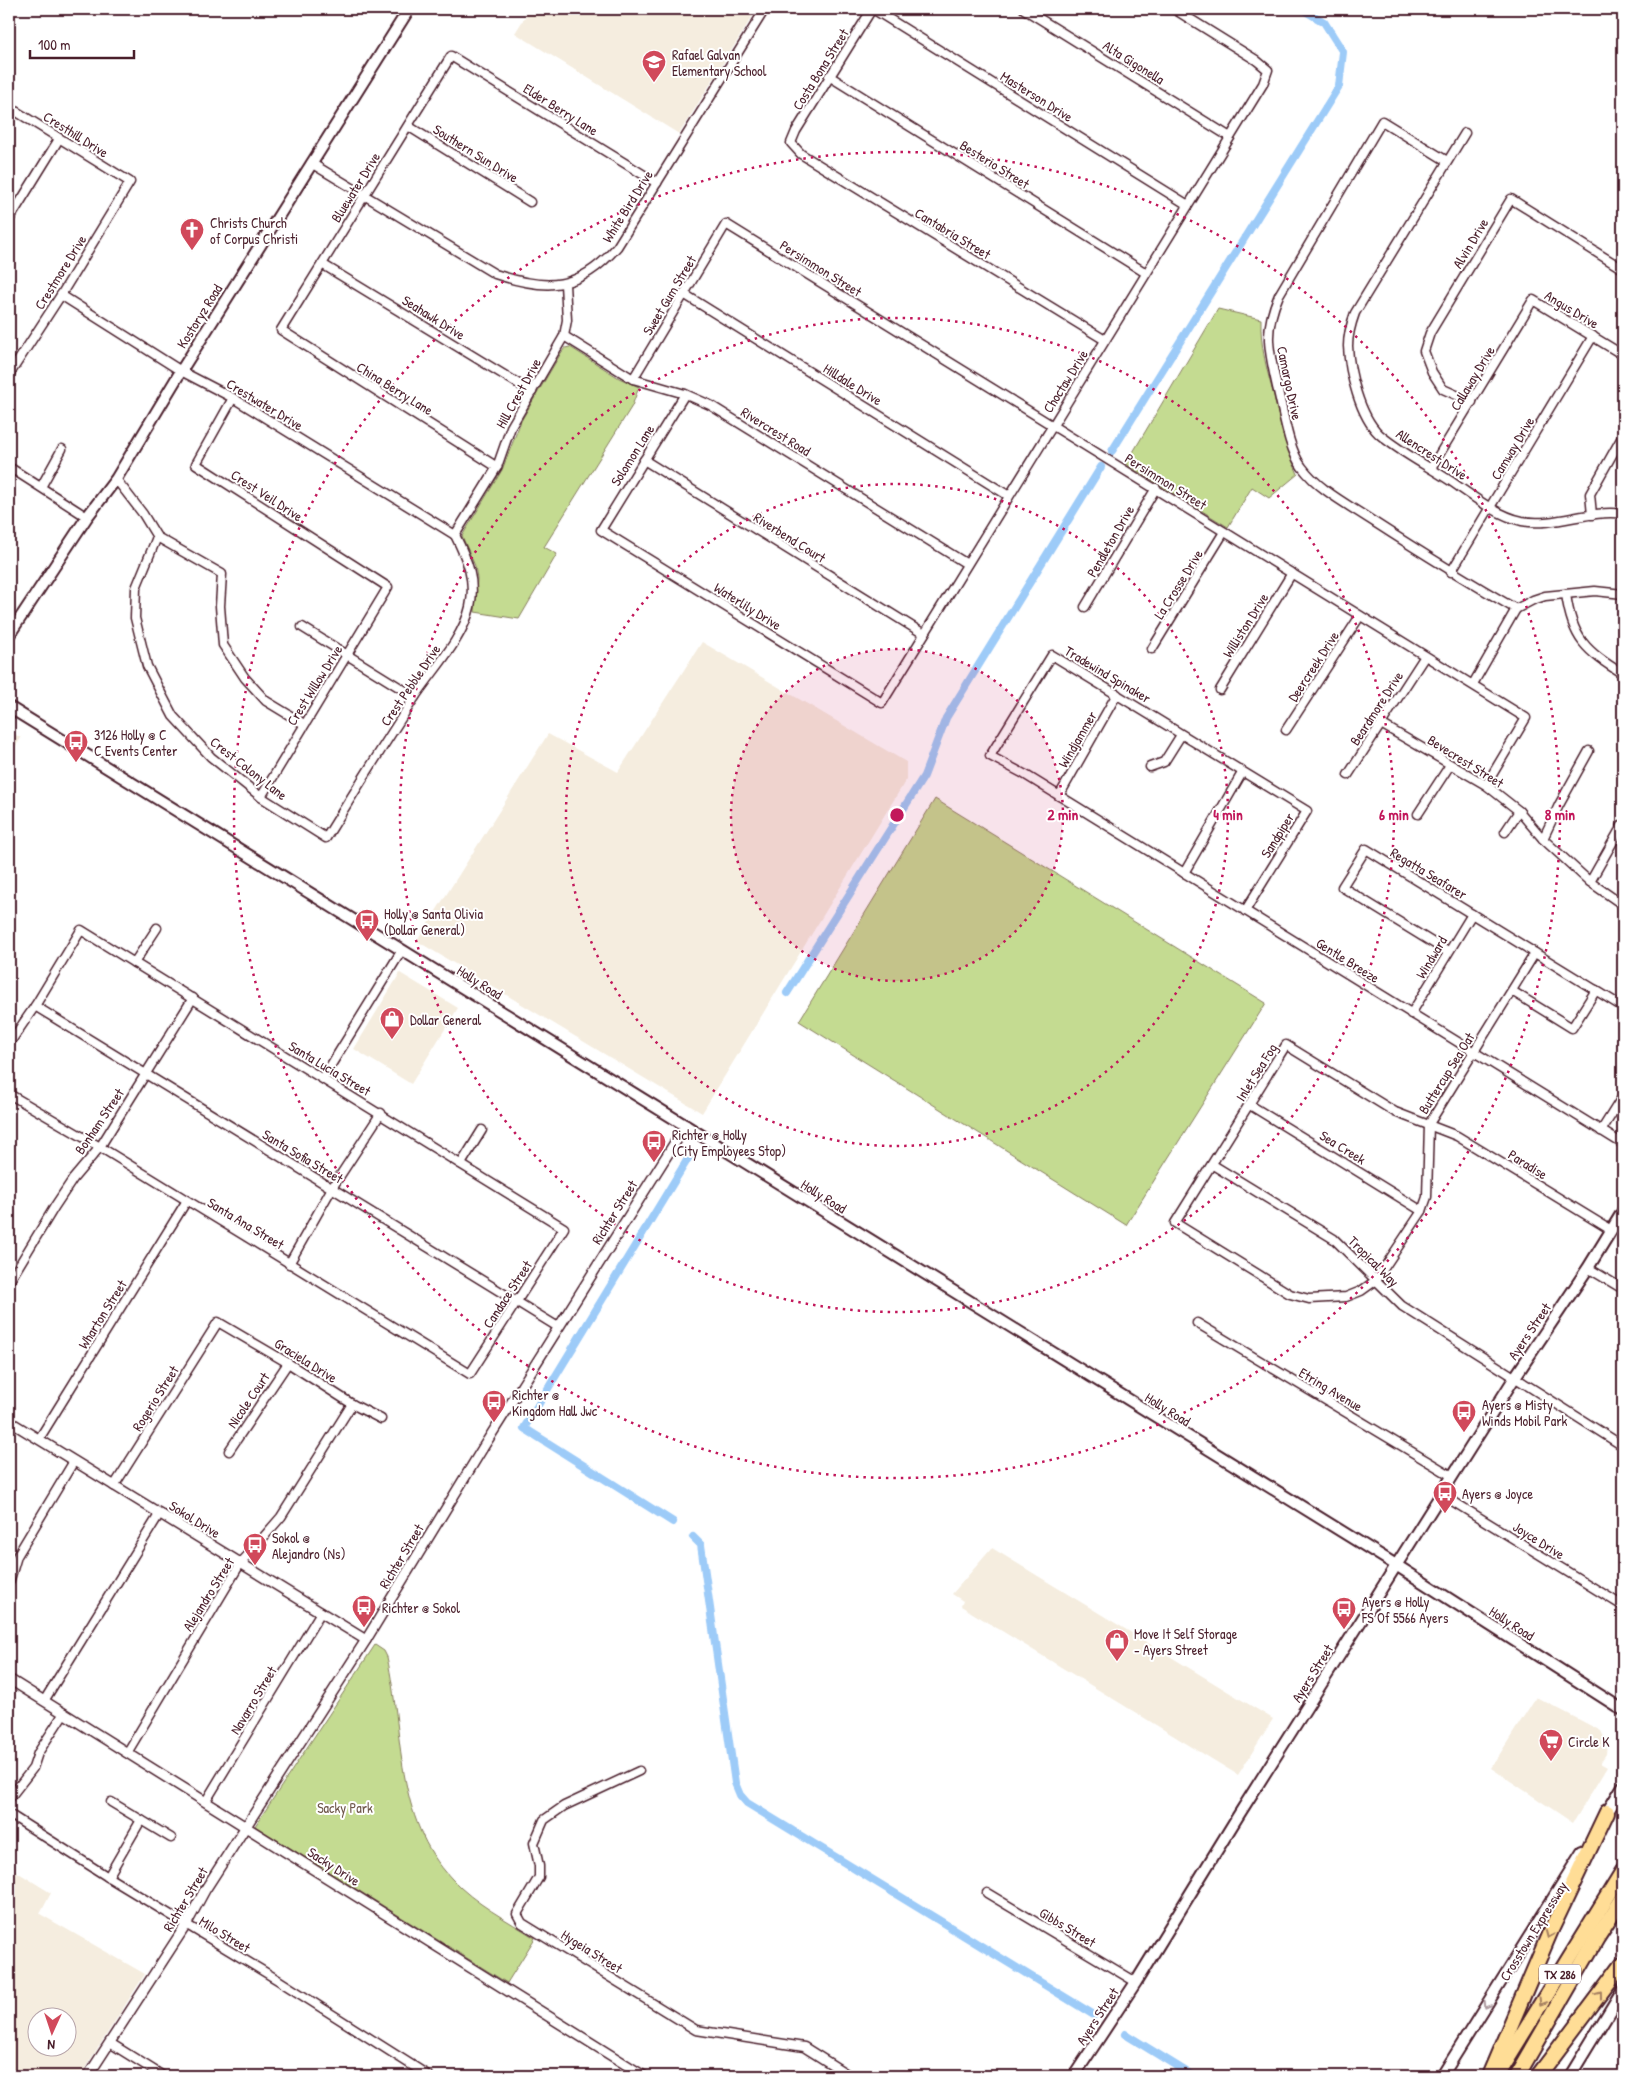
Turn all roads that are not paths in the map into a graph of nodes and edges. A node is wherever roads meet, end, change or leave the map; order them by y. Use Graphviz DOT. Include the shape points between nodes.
graph roads {
  1 [pos="409,9"];
  2 [pos="765,9"];
  3 [pos="872,9"];
  4 [pos="1024,9"];
  5 [pos="1174,9"];
  6 [pos="451,56"];
  7 [pos="829,76"];
  8 [pos="9,107"];
  9 [pos="408,126"];
  10 [pos="1465,133"];
  11 [pos="1230,137"];
  12 [pos="59,139"];
  13 [pos="791,143"];
  14 [pos="1447,161"];
  15 [pos="311,163"];
  16 [pos="130,182"];
  17 [pos="657,183"];
  18 [pos="365,195"];
  19 [pos="530,202"];
  20 [pos="1188,205"];
  21 [pos="9,220"];
  22 [pos="726,224"];
  23 [pos="322,264"];
  24 [pos="1623,269"];
  25 [pos="1146,273"];
  26 [pos="565,284"];
  27 [pos="684,294"];
  28 [pos="61,295"];
  29 [pos="1533,300"];
  30 [pos="281,330"];
  31 [pos="564,336"];
  32 [pos="1593,336"];
  33 [pos="1105,340"];
  34 [pos="1623,355"];
  35 [pos="181,370"];
  36 [pos="9,375"];
  37 [pos="634,379"];
  38 [pos="532,392"];
  39 [pos="685,394"];
  40 [pos="233,398"];
  41 [pos="1472,402"];
  42 [pos="1052,426"];
  43 [pos="1621,439"];
  44 [pos="62,449"];
  45 [pos="644,460"];
  46 [pos="9,467"];
  47 [pos="497,467"];
  48 [pos="1431,468"];
  49 [pos="116,479"];
  50 [pos="41,487"];
  51 [pos="1156,488"];
  52 [pos="1009,496"];
  53 [pos="1491,508"];
  54 [pos="1623,514"];
  55 [pos="1592,515"];
  56 [pos="86,517"];
  57 [pos="601,530"];
  58 [pos="1224,532"];
  59 [pos="455,535"];
  60 [pos="157,537"];
  61 [pos="967,564"];
  62 [pos="1451,572"];
  63 [pos="1292,574"];
  64 [pos="388,587"];
  65 [pos="1566,594"];
  66 [pos="1623,594"];
  67 [pos="1085,608"];
  68 [pos="1516,609"];
  69 [pos="1360,616"];
  70 [pos="302,627"];
  71 [pos="924,634"];
  72 [pos="9,635"];
  73 [pos="1152,649"];
  74 [pos="347,655"];
  75 [pos="1425,656"];
  76 [pos="1623,674"];
  77 [pos="1473,684"];
  78 [pos="1220,690"];
  79 [pos="1117,694"];
  80 [pos="415,697"];
  81 [pos="882,703"];
  82 [pos="9,707"];
  83 [pos="304,724"];
  84 [pos="1381,724"];
  85 [pos="1286,730"];
  86 [pos="1181,735"];
  87 [pos="1589,751"];
  88 [pos="1450,765"];
  89 [pos="1150,767"];
  90 [pos="1242,773"];
  91 [pos="1348,775"];
  92 [pos="1486,785"];
  93 [pos="1059,796"];
  94 [pos="260,797"];
  95 [pos="1519,811"];
  96 [pos="1418,814"];
  97 [pos="1623,824"];
  98 [pos="1505,832"];
  99 [pos="326,838"];
  100 [pos="1543,839"];
  101 [pos="1184,873"];
  102 [pos="1590,882"];
  103 [pos="1623,905"];
  104 [pos="1245,911"];
  105 [pos="1472,914"];
  106 [pos="157,928"];
  107 [pos="402,950"];
  108 [pos="1448,952"];
  109 [pos="1535,953"];
  110 [pos="134,963"];
  111 [pos="1596,990"];
  112 [pos="1512,991"];
  113 [pos="193,998"];
  114 [pos="35,1006"];
  115 [pos="1623,1006"];
  116 [pos="1411,1014"];
  117 [pos="9,1044"];
  118 [pos="1473,1052"];
  119 [pos="145,1074"];
  120 [pos="323,1078"];
  121 [pos="9,1094"];
  122 [pos="1623,1096"];
  123 [pos="1250,1105"];
  124 [pos="381,1113"];
  125 [pos="686,1124"];
  126 [pos="1429,1124"];
  127 [pos="482,1130"];
  128 [pos="1601,1131"];
  129 [pos="1623,1144"];
  130 [pos="100,1147"];
  131 [pos="461,1164"];
  132 [pos="1213,1165"];
  133 [pos="332,1188"];
  134 [pos="186,1202"];
  135 [pos="1623,1210"];
  136 [pos="1422,1211"];
  137 [pos="1175,1224"];
  138 [pos="564,1228"];
  139 [pos="1611,1230"];
  140 [pos="289,1264"];
  141 [pos="1588,1268"];
  142 [pos="1374,1281"];
  143 [pos="9,1282"];
  144 [pos="1623,1289"];
  145 [pos="517,1301"];
  146 [pos="218,1322"];
  147 [pos="1197,1323"];
  148 [pos="558,1327"];
  149 [pos="288,1362"];
  150 [pos="470,1374"];
  151 [pos="1514,1377"];
  152 [pos="352,1404"];
  153 [pos="381,1419"];
  154 [pos="9,1421"];
  155 [pos="39,1439"];
  156 [pos="1623,1446"];
  157 [pos="229,1450"];
  158 [pos="74,1461"];
  159 [pos="1452,1476"];
  160 [pos="114,1486"];
  161 [pos="1441,1494"];
  162 [pos="160,1513"];
  163 [pos="240,1564"];
  164 [pos="1396,1565"];
  165 [pos="9,1583"];
  166 [pos="1623,1606"];
  167 [pos="321,1612"];
  168 [pos="366,1640"];
  169 [pos="9,1679"];
  170 [pos="44,1702"];
  171 [pos="1623,1710"];
  172 [pos="64,1714"];
  173 [pos="127,1753"];
  174 [pos="639,1771"];
  175 [pos="1623,1786"];
  176 [pos="9,1799"];
  177 [pos="206,1801"];
  178 [pos="111,1802"];
  179 [pos="1608,1812"];
  180 [pos="9,1814"];
  181 [pos="141,1820"];
  182 [pos="247,1826"];
  183 [pos="171,1838"];
  184 [pos="1623,1871"];
  185 [pos="108,1877"];
  186 [pos="987,1893"];
  187 [pos="1623,1898"];
  188 [pos="186,1925"];
  189 [pos="1623,1963"];
  190 [pos="1136,1982"];
  191 [pos="1623,1989"];
  192 [pos="110,2043"];
  193 [pos="88,2076"];
  194 [pos="163,2076"];
  195 [pos="429,2076"];
  196 [pos="644,2076"];
  197 [pos="850,2076"];
  198 [pos="1074,2076"];
  199 [pos="1442,2076"];
  200 [pos="1489,2076"];
  201 [pos="1496,2076"];
  202 [pos="1517,2076"];
  203 [pos="1538,2076"];
  204 [pos="1570,2076"];
  1 -- 15 [label="main road, Kostoryz Road"];
  2 -- 17 [label="street, White Bird Drive"];
  3 -- 7 [label="street, Costa Bona Street"];
  3 -- 20 [label="street, Masterson Drive"];
  4 -- 11 [label="street, Alta Gigonella"];
  5 -- 11 [label="street, Choctaw Drive" via="1268,70 1263,84"];
  6 -- 9 [label="street, Bluewater Drive"];
  6 -- 17 [label="street, Elder Berry Lane"];
  7 -- 13 [label="street, Costa Bona Street"];
  7 -- 25 [label="street, Besterio Street"];
  8 -- 12 [label="street, Cresthill Drive"];
  9 -- 18 [label="street, Bluewater Drive"];
  9 -- 19 [label="street, Southern Sun Drive"];
  10 -- 14 [label="street, Allencrest Drive"];
  11 -- 20 [label="street, Choctaw Drive"];
  12 -- 16 [label="street, Cresthill Drive"];
  12 -- 21 [label="street"];
  13 -- 33 [label="street, Cantabria Street" via="801,154"];
  14 -- 48 [label="street, Allencrest Drive" via="1355,313 1348,345 1350,368 1362,408 1378,433"];
  14 -- 62 [label="street, Camargo Drive" via="1382,120 1279,295 1270,315 1268,335 1269,353 1290,440 1301,466 1322,488"];
  15 -- 18 [label="street, White Bird Drive"];
  15 -- 35 [label="main road, Kostoryz Road"];
  16 -- 28 [label="street, Crestmore Drive"];
  17 -- 26 [label="street, White Bird Drive" via="636,220 605,261"];
  18 -- 23 [label="street, Bluewater Drive"];
  18 -- 26 [label="street, White Bird Drive" via="495,274 539,285"];
  20 -- 25 [label="street, Choctaw Drive"];
  22 -- 27 [label="street, Sweet Gum Street"];
  22 -- 42 [label="street, Persimmon Street"];
  23 -- 30 [label="street, Bluewater Drive"];
  23 -- 38 [label="street, Seahawk Drive"];
  24 -- 41 [label="street, Alvin Drive" via="1511,199 1430,333 1424,351 1443,389"];
  25 -- 33 [label="street, Choctaw Drive"];
  26 -- 31 [label="street, Hill Crest Drive" via="567,320"];
  27 -- 37 [label="street, Sweet Gum Street"];
  27 -- 52 [label="street, Hilldale Drive"];
  28 -- 35 [label="street, Crestwater Drive"];
  28 -- 36 [label="street, Crestmore Drive"];
  29 -- 32 [label="street, Angus Drive"];
  29 -- 41 [label="street, Callaway Drive"];
  30 -- 47 [label="street, China Berry Lane"];
  31 -- 37 [label="street, Rivercrest Road"];
  31 -- 38 [label="street, Hill Crest Drive"];
  32 -- 34 [label="street, Angus Drive"];
  32 -- 53 [label="street, Camway Drive"];
  33 -- 42 [label="street, Choctaw Drive"];
  35 -- 40 [label="street, Crestwater Drive"];
  35 -- 49 [label="main road, Kostoryz Road"];
  37 -- 39 [label="street, Rivercrest Road"];
  38 -- 47 [label="street, Hill Crest Drive" via="511,427"];
  39 -- 45 [label="street, Solomon Lane"];
  39 -- 61 [label="street, Rivercrest Road" via="710,405"];
  40 -- 59 [label="street, Crestwater Drive"];
  40 -- 64 [label="street, Crest Veil Drive" via="196,464"];
  41 -- 48 [label="street, Callaway Drive"];
  42 -- 51 [label="street, Persimmon Street"];
  42 -- 52 [label="street, Choctaw Drive"];
  43 -- 55 [label="street" via="1590,494"];
  44 -- 50 [label="street"];
  45 -- 57 [label="street, Solomon Lane"];
  45 -- 71 [label="street, Riverbend Court"];
  46 -- 50 [label="street"];
  47 -- 59 [label="street, Hill Crest Drive"];
  48 -- 53 [label="street, Allencrest Drive"];
  49 -- 56 [label="main road, Kostoryz Road"];
  49 -- 60 [label="street"];
  50 -- 56 [label="street"];
  51 -- 58 [label="street, Persimmon Street"];
  51 -- 67 [label="street, Pendleton Drive"];
  52 -- 61 [label="street, Choctaw Drive"];
  53 -- 55 [label="street, Allencrest Drive" via="1521,521 1551,522"];
  53 -- 62 [label="street, Camway Drive"];
  54 -- 55 [label="street, Allencrest Drive"];
  56 -- 72 [label="main road, Kostoryz Road"];
  57 -- 81 [label="street, Waterlily Drive"];
  58 -- 63 [label="street, Persimmon Street"];
  58 -- 73 [label="street, La Crosse Drive"];
  59 -- 80 [label="street, Crest Pebble Drive" via="469,567 472,583 470,608 461,631"];
  60 -- 83 [label="street" via="222,574 223,645 245,678 266,701"];
  60 -- 94 [label="street, Crest Colony Lane" via="136,588 135,618 147,666 173,716 211,756"];
  61 -- 71 [label="street, Choctaw Drive"];
  62 -- 68 [label="street, Camargo Drive"];
  63 -- 69 [label="street, Persimmon Street"];
  63 -- 78 [label="street, Williston Drive"];
  64 -- 74 [label="street, Crest Willow Drive"];
  65 -- 66 [label="street" via="1595,591"];
  65 -- 68 [label="street" via="1533,600"];
  65 -- 76 [label="street" via="1576,635 1588,649"];
  68 -- 77 [label="street"];
  69 -- 75 [label="street, Persimmon Street"];
  69 -- 85 [label="street, Deercreek Drive"];
  70 -- 74 [label="street"];
  71 -- 81 [label="street, Choctaw Drive"];
  74 -- 80 [label="street"];
  74 -- 83 [label="street, Crest Willow Drive"];
  75 -- 77 [label="street, Persimmon Street"];
  75 -- 84 [label="street, Beardmore Drive"];
  77 -- 92 [label="street, Persimmon Street" via="1526,718"];
  79 -- 86 [label="street, Tradewind Spinaker"];
  79 -- 93 [label="street, Windjammer"];
  79 -- 93 [label="street, Tradewind Spinaker" via="1052,655 990,756"];
  80 -- 99 [label="street, Crest Pebble Drive"];
  82 -- 107 [label="main road, Holly Road"];
  83 -- 94 [label="street, Crest Willow Drive"];
  84 -- 88 [label="street, Bevecrest Street"];
  84 -- 91 [label="street, Beardmore Drive"];
  86 -- 89 [label="street" via="1164,762"];
  86 -- 90 [label="street, Tradewind Spinaker"];
  87 -- 100 [label="street"];
  88 -- 92 [label="street, Bevecrest Street"];
  88 -- 96 [label="street"];
  90 -- 101 [label="street"];
  90 -- 104 [label="street, Sandpiper" via="1307,812"];
  92 -- 95 [label="street, Bevecrest Street"];
  93 -- 101 [label="street, Gentle Breeze"];
  94 -- 99 [label="street, Crest Colony Lane"];
  95 -- 98 [label="street"];
  95 -- 100 [label="street, Bevecrest Street"];
  97 -- 102 [label="street"];
  100 -- 102 [label="street, Bevecrest Street"];
  101 -- 104 [label="street, Gentle Breeze"];
  102 -- 103 [label="street, Bevecrest Street"];
  104 -- 116 [label="street, Gentle Breeze"];
  105 -- 108 [label="street, Windward"];
  105 -- 108 [label="street, Regatta Seafarer" via="1366,849 1342,887"];
  105 -- 109 [label="street, Regatta Seafarer"];
  106 -- 110 [label="street"];
  107 -- 120 [label="street"];
  107 -- 125 [label="main road, Holly Road"];
  108 -- 116 [label="street, Windward"];
  109 -- 111 [label="street, Regatta Seafarer"];
  109 -- 112 [label="street, Buttercup Sea Oat"];
  110 -- 113 [label="street, Santa Lucia Street"];
  110 -- 114 [label="street, Santa Lucia Street" via="81,930"];
  111 -- 112 [label="street" via="1572,1028"];
  111 -- 115 [label="street, Regatta Seafarer"];
  112 -- 118 [label="street, Buttercup Sea Oat"];
  113 -- 119 [label="street, Bonham Street"];
  113 -- 120 [label="street, Santa Lucia Street"];
  114 -- 117 [label="street"];
  114 -- 119 [label="street, Santa Sofia Street"];
  116 -- 118 [label="street, Gentle Breeze"];
  118 -- 126 [label="street, Buttercup Sea Oat"];
  118 -- 128 [label="street, Gentle Breeze"];
  119 -- 130 [label="street, Bonham Street"];
  119 -- 133 [label="street, Santa Sofia Street"];
  120 -- 124 [label="street, Santa Lucia Street"];
  121 -- 130 [label="street, Santa Ana Street"];
  122 -- 128 [label="street"];
  123 -- 126 [label="street, Inlet Sea Fog" via="1286,1045 1395,1112"];
  123 -- 132 [label="street, Inlet Sea Fog"];
  123 -- 136 [label="street, Sea Creek"];
  124 -- 131 [label="street, Santa Lucia Street"];
  124 -- 133 [label="street"];
  125 -- 148 [label="street, Richter Street"];
  125 -- 164 [label="main road, Holly Road" via="866,1239"];
  126 -- 136 [label="street, Buttercup Sea Oat" via="1428,1182"];
  126 -- 139 [label="street, Paradise" via="1464,1140"];
  127 -- 131 [label="street"];
  128 -- 129 [label="street, Gentle Breeze"];
  130 -- 134 [label="street, Santa Ana Street"];
  130 -- 143 [label="street, Bonham Street" via="73,1179"];
  131 -- 138 [label="street, Santa Lucia Street"];
  132 -- 137 [label="street, Inlet Sea Fog"];
  132 -- 142 [label="street, Tropical Way" via="1334,1239"];
  133 -- 140 [label="street"];
  133 -- 145 [label="street, Santa Sofia Street"];
  134 -- 140 [label="street, Santa Ana Street"];
  134 -- 155 [label="street, Wharton Street"];
  135 -- 139 [label="main road, Ayers Street"];
  136 -- 142 [label="street, Buttercup Sea Oat"];
  137 -- 142 [label="street, Buttercup Sea Oat" via="1290,1294 1309,1299 1346,1297"];
  138 -- 145 [label="street, Candace Street"];
  139 -- 141 [label="main road, Ayers Street"];
  140 -- 150 [label="street, Santa Ana Street"];
  141 -- 144 [label="street"];
  141 -- 151 [label="main road, Ayers Street"];
  142 -- 151 [label="street, Tropical Way" via="1402,1306"];
  145 -- 148 [label="street, Santa Sofia Street"];
  145 -- 150 [label="street, Candace Street"];
  146 -- 149 [label="street, Graciela Drive"];
  146 -- 160 [label="street, Rogerio Street"];
  147 -- 159 [label="street, Etring Avenue"];
  148 -- 168 [label="street, Richter Street"];
  149 -- 152 [label="street, Graciela Drive"];
  149 -- 157 [label="street, Nicole Court"];
  151 -- 156 [label="street, Tropical Way"];
  151 -- 159 [label="main road, Ayers Street"];
  152 -- 153 [label="street, Graciela Drive"];
  152 -- 163 [label="street, Alejandro Street" via="281,1517"];
  154 -- 155 [label="street, Sokol Drive"];
  155 -- 158 [label="street, Sokol Drive"];
  158 -- 160 [label="street, Sokol Drive"];
  158 -- 165 [label="street" via="17,1556"];
  159 -- 161 [label="main road, Ayers Street"];
  160 -- 162 [label="street, Sokol Drive"];
  161 -- 164 [label="main road, Ayers Street"];
  161 -- 166 [label="street, Joyce Drive"];
  162 -- 163 [label="street, Sokol Drive"];
  162 -- 170 [label="street"];
  163 -- 167 [label="street, Sokol Drive"];
  163 -- 173 [label="street, Alejandro Street"];
  164 -- 171 [label="main road, Holly Road"];
  164 -- 190 [label="main road, Ayers Street"];
  167 -- 168 [label="street, Sokol Drive"];
  167 -- 177 [label="street, Navarro Street"];
  168 -- 182 [label="street, Richter Street"];
  169 -- 170 [label="street, Sacky Drive"];
  170 -- 172 [label="street, Sacky Drive"];
  172 -- 173 [label="street, Sacky Drive"];
  172 -- 176 [label="street"];
  173 -- 177 [label="street, Sacky Drive"];
  174 -- 197 [label="street, Hygeia Street" via="564,1806 544,1820 534,1842 539,1877 517,1914 522,1923 696,2030 804,2047"];
  175 -- 179 [label="main road, Crosstown Expressway"];
  177 -- 182 [label="street, Sacky Drive"];
  178 -- 181 [label="street"];
  179 -- 199 [label="main road, Crosstown Expressway, one-way"];
  179 -- 200 [label="highway, one-way" via="1551,1930"];
  180 -- 185 [label="street, Milo Street"];
  181 -- 183 [label="street"];
  181 -- 185 [label="street"];
  182 -- 188 [label="street, Richter Street"];
  182 -- 196 [label="street, Sacky Drive"];
  184 -- 201 [label="highway, TX 286, one-way"];
  185 -- 188 [label="street, Milo Street"];
  186 -- 190 [label="street, Gibbs Street"];
  187 -- 202 [label="highway, TX 286"];
  188 -- 192 [label="street, Richter Street"];
  188 -- 195 [label="street, Milo Street"];
  203 -- 189 [label="highway, one-way"];
  190 -- 198 [label="main road, Ayers Street"];
  191 -- 204 [label="main road"];
  192 -- 193 [label="street, Richter Street"];
  192 -- 194 [label="street"];
}
